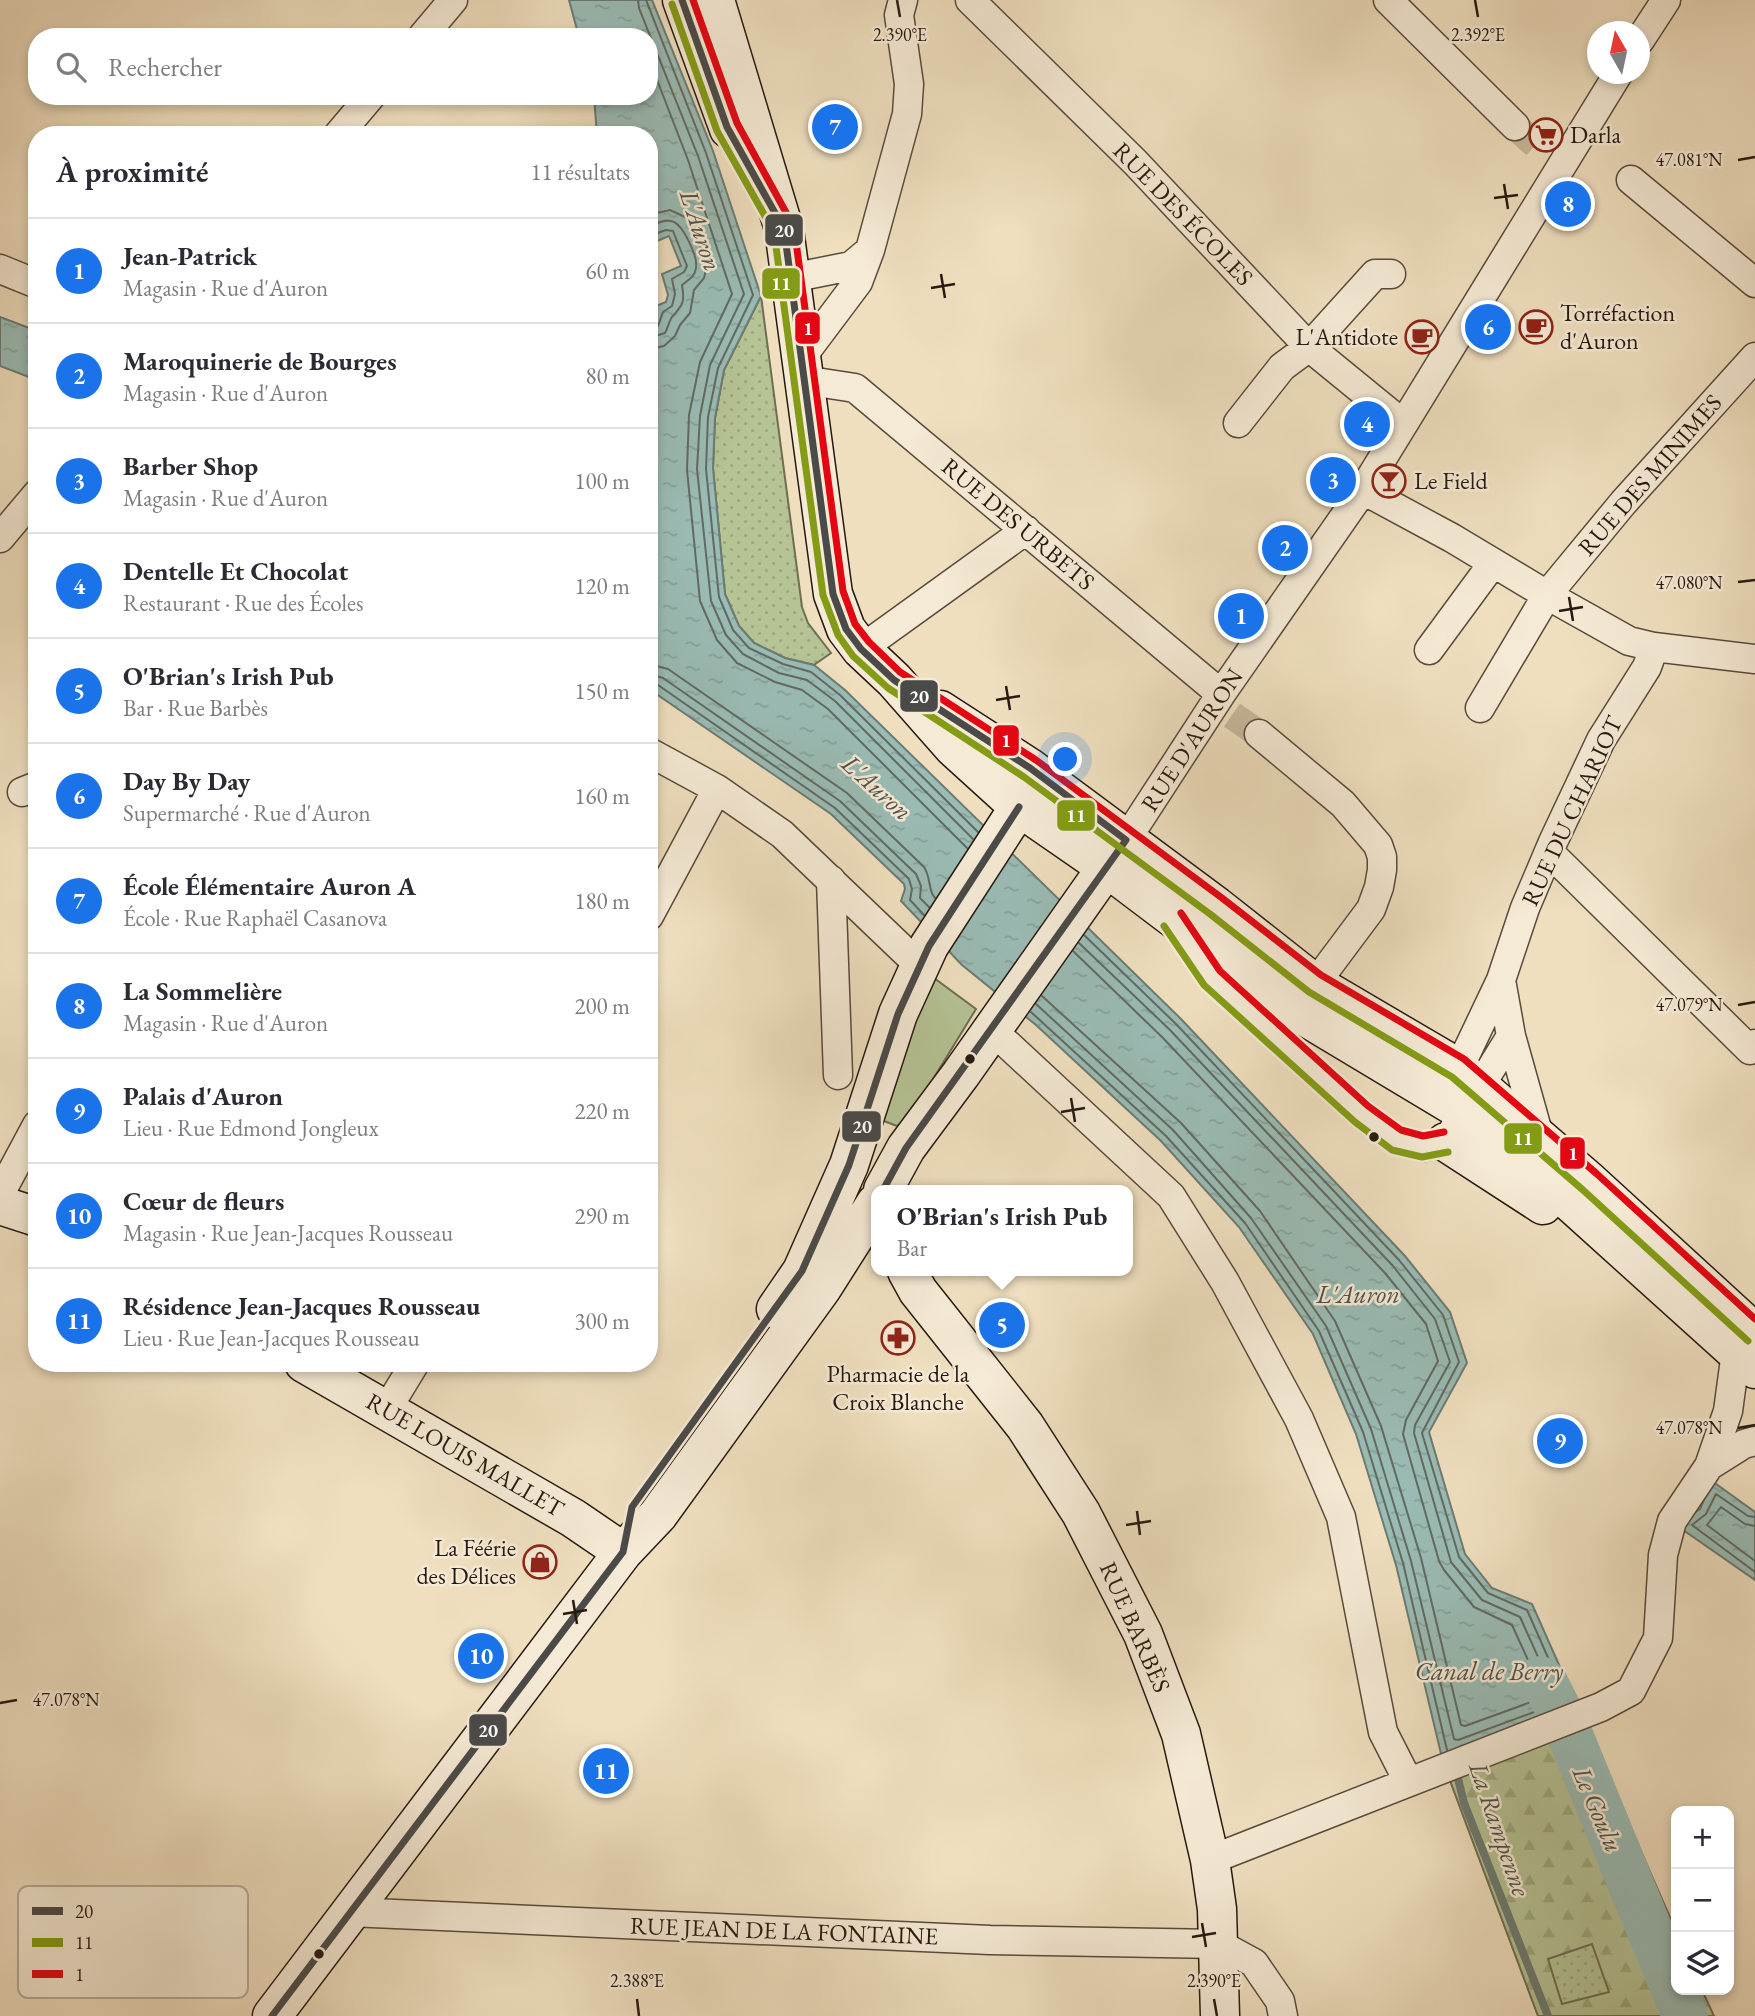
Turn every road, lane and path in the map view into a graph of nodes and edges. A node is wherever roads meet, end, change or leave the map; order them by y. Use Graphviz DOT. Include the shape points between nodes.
graph roads {
  1 [pos="453,0"];
  2 [pos="681,0"];
  3 [pos="715,0"];
  4 [pos="902,0"];
  5 [pos="970,0"];
  6 [pos="1388,0"];
  7 [pos="1666,0"];
  8 [pos="1650,25"];
  9 [pos="430,28"];
  10 [pos="1610,84"];
  11 [pos="363,105"];
  12 [pos="346,126"];
  13 [pos="1515,126"];
  14 [pos="1631,180"];
  15 [pos="784,229"];
  16 [pos="870,250"];
  17 [pos="0,269"];
  18 [pos="1391,274"];
  19 [pos="791,278"];
  20 [pos="28,280"];
  21 [pos="1755,283"];
  22 [pos="1309,346"];
  23 [pos="1755,357"];
  24 [pos="802,369"];
  25 [pos="1238,423"];
  26 [pos="1402,423"];
  27 [pos="1363,490"];
  28 [pos="28,505"];
  29 [pos="1026,530"];
  30 [pos="0,538"];
  31 [pos="1493,563"];
  32 [pos="1547,595"];
  33 [pos="1654,647"];
  34 [pos="861,649"];
  35 [pos="1429,650"];
  36 [pos="1755,659"];
  37 [pos="894,680"];
  38 [pos="1223,704"];
  39 [pos="1480,708"];
  40 [pos="1259,734"];
  41 [pos="658,757"];
  42 [pos="717,789"];
  43 [pos="1019,807"];
  44 [pos="1112,843"];
  45 [pos="1549,852"];
  46 [pos="831,880"];
  47 [pos="658,899"];
  48 [pos="1172,918"];
  49 [pos="924,956"];
  50 [pos="1501,980"];
  51 [pos="1315,984"];
  52 [pos="997,1021"];
  53 [pos="1511,1036"];
  54 [pos="1752,1047"];
  55 [pos="838,1074"];
  56 [pos="1459,1101"];
  57 [pos="864,1121"];
  58 [pos="1539,1136"];
  59 [pos="28,1142"];
  60 [pos="906,1148"];
  61 [pos="886,1185"];
  62 [pos="0,1194"];
  63 [pos="0,1205"];
  64 [pos="28,1214"];
  65 [pos="871,1245"];
  66 [pos="871,1246"];
  67 [pos="871,1251"];
  68 [pos="895,1276"];
  69 [pos="1749,1352"];
  70 [pos="320,1372"];
  71 [pos="410,1372"];
  72 [pos="387,1409"];
  73 [pos="1755,1441"];
  74 [pos="1705,1472"];
  75 [pos="624,1552"];
  76 [pos="1408,1781"];
  77 [pos="1210,1860"];
  78 [pos="349,1912"];
  79 [pos="1219,1944"];
  80 [pos="272,2016"];
  81 [pos="1220,2016"];
  82 [pos="1283,2016"];
  1 -- 9 [label="street"];
  2 -- 15 [label="main road" via="727,127"];
  3 -- 15 [label="main road"];
  4 -- 16 [label="street" via="899,15 909,84 907,114"];
  5 -- 22 [label="street, RUE DES ÉCOLES" via="1123,150"];
  6 -- 13 [label="street"];
  7 -- 8 [label="street"];
  10 -- 26 [label="street, RUE D'AURON" via="1552,158"];
  11 -- 12 [label="street"];
  14 -- 21 [label="street"];
  15 -- 19 [label="main road"];
  16 -- 19 [label="street" via="851,266"];
  16 -- 24 [label="street" via="858,282"];
  17 -- 20 [label="street"];
  18 -- 22 [label="street" via="1375,274"];
  19 -- 24 [label="main road"];
  22 -- 25 [label="street" via="1282,367"];
  22 -- 26 [label="street, RUE DES ÉCOLES"];
  23 -- 32 [label="street, RUE DES MINIMES"];
  24 -- 29 [label="street, RUE DES URBETS" via="855,388"];
  24 -- 34 [label="main road" via="833,594 846,629"];
  26 -- 27 [label="street, RUE D'AURON"];
  27 -- 31 [label="street"];
  27 -- 38 [label="street, RUE D'AURON"];
  28 -- 30 [label="street"];
  29 -- 34 [label="street"];
  29 -- 38 [label="street, RUE DES URBETS"];
  31 -- 32 [label="street"];
  31 -- 35 [label="street"];
  32 -- 33 [label="street" via="1629,641"];
  32 -- 39 [label="street, RUE DES MINIMES"];
  33 -- 36 [label="street"];
  33 -- 45 [label="street, RUE DU CHARIOT" via="1647,667 1601,740"];
  34 -- 37 [label="main road"];
  37 -- 43 [label="main road" via="953,747"];
  37 -- 44 [label="main road" via="1030,768"];
  38 -- 44 [label="street, RUE D'AURON"];
  40 -- 51 [label="street" via="1343,804 1378,845 1381,857 1379,887 1371,909"];
  41 -- 42 [label="street"];
  42 -- 46 [label="street" via="782,834"];
  42 -- 47 [label="street"];
  43 -- 44 [label="main road"];
  43 -- 49 [label="main road"];
  44 -- 48 [label="main road"];
  44 -- 51 [label="main road" via="1216,906"];
  44 -- 52 [label="main road" via="1078,905"];
  45 -- 50 [label="street, RUE DU CHARIOT"];
  45 -- 54 [label="street"];
  46 -- 49 [label="street"];
  46 -- 55 [label="street"];
  48 -- 56 [label="main road" via="1299,1013"];
  48 -- 56 [label="street" via="1212,978 1361,1114 1396,1140 1423,1147"];
  49 -- 57 [label="main road" via="898,1014"];
  50 -- 53 [label="street, RUE DU CHARIOT"];
  50 -- 56 [label="street, RUE DU CHARIOT"];
  51 -- 56 [label="main road"];
  52 -- 60 [label="main road"];
  52 -- 76 [label="street" via="1171,1196 1225,1282 1299,1419 1341,1517 1383,1732"];
  53 -- 56 [label="street"];
  53 -- 58 [label="street, RUE DU CHARIOT"];
  56 -- 58 [label="main road"];
  56 -- 69 [label="main road" via="1646,1270"];
  57 -- 60 [label="main road" via="885,1141"];
  57 -- 65 [label="main road" via="860,1187"];
  57 -- 66 [label="main road" via="849,1165"];
  58 -- 69 [label="main road"];
  59 -- 62 [label="street"];
  60 -- 61 [label="main road"];
  63 -- 64 [label="main road"];
  67 -- 75 [label="main road"];
  68 -- 77 [label="main road, RUE BARBÈS" via="1025,1426 1081,1513 1143,1634 1181,1734"];
  69 -- 74 [label="street"];
  70 -- 72 [label="main road, RUE LOUIS MALLET"];
  71 -- 72 [label="street"];
  72 -- 75 [label="main road, RUE LOUIS MALLET"];
  73 -- 74 [label="street"];
  74 -- 76 [label="street" via="1672,1521 1663,1555 1658,1638 1631,1691 1601,1707"];
  75 -- 78 [label="main road"];
  76 -- 77 [label="street"];
  77 -- 79 [label="main road, RUE BARBÈS"];
  78 -- 79 [label="street, RUE JEAN DE LA FONTAINE" via="990,1940"];
  78 -- 80 [label="main road"];
  79 -- 81 [label="main road, RUE BARBÈS"];
  79 -- 82 [label="street" via="1254,1963 1280,2001"];
}
